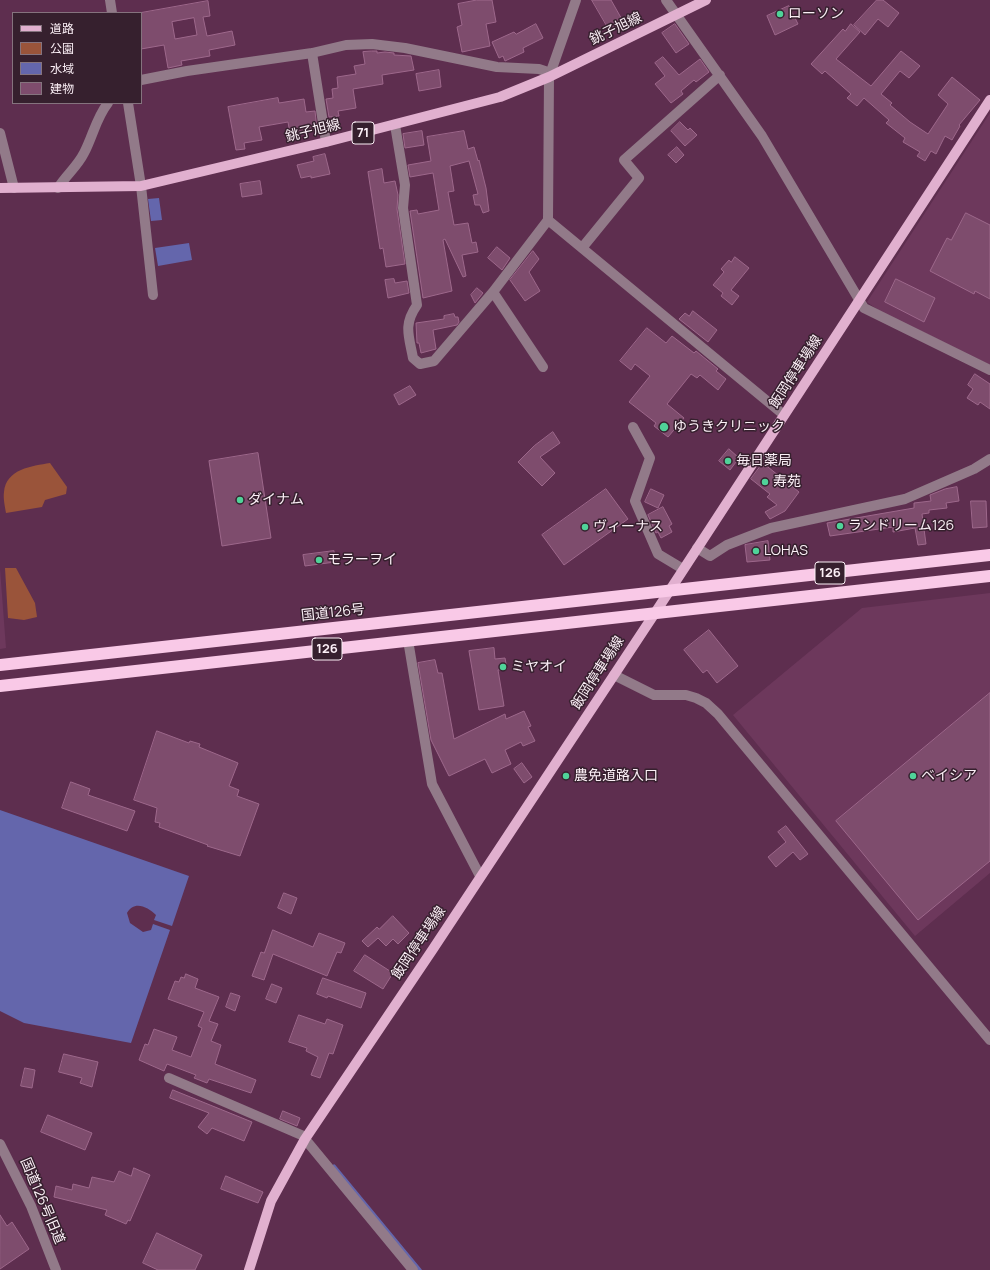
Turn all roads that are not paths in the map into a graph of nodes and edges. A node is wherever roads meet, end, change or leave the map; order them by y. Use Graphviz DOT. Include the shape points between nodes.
graph roads {
  1 [pos="110,0"];
  2 [pos="576,0"];
  3 [pos="666,0"];
  4 [pos="706,0"];
  5 [pos="112,12"];
  6 [pos="676,15"];
  7 [pos="312,53"];
  8 [pos="720,75"];
  9 [pos="549,78"];
  10 [pos="142,80"];
  11 [pos="990,100"];
  12 [pos="107,104"];
  13 [pos="128,104"];
  14 [pos="395,125"];
  15 [pos="0,133"];
  16 [pos="326,142"];
  17 [pos="141,186"];
  18 [pos="0,188"];
  19 [pos="14,188"];
  20 [pos="58,188"];
  21 [pos="548,220"];
  22 [pos="582,248"];
  23 [pos="493,292"];
  24 [pos="153,295"];
  25 [pos="859,301"];
  26 [pos="543,367"];
  27 [pos="990,370"];
  28 [pos="784,415"];
  29 [pos="633,427"];
  30 [pos="990,458"];
  31 [pos="697,548"];
  32 [pos="990,555"];
  33 [pos="684,569"];
  34 [pos="990,576"];
  35 [pos="670,591"];
  36 [pos="655,612"];
  37 [pos="408,640"];
  38 [pos="0,664"];
  39 [pos="614,675"];
  40 [pos="0,686"];
  41 [pos="480,876"];
  42 [pos="990,1040"];
  43 [pos="169,1078"];
  44 [pos="306,1138"];
  45 [pos="0,1144"];
  46 [pos="56,1270"];
  47 [pos="249,1270"];
  48 [pos="413,1270"];
  1 -- 5 [label="street"];
  2 -- 9 [label="street"];
  3 -- 6 [label="street"];
  4 -- 6 [label="main road, 銚子旭線 / 71"];
  6 -- 8 [label="street"];
  6 -- 9 [label="main road, 銚子旭線 / 71"];
  7 -- 9 [label="street" via="346,45 372,44 497,67 539,69 545,71"];
  7 -- 10 [label="street"];
  7 -- 16 [label="street"];
  8 -- 22 [label="street" via="624,160 639,178"];
  8 -- 25 [label="street" via="762,136"];
  9 -- 14 [label="main road, 銚子旭線 / 71" via="500,97"];
  9 -- 21 [label="street"];
  11 -- 25 [label="main road, 飯岡停車場線"];
  12 -- 20 [label="street" via="99,114 85,152"];
  13 -- 17 [label="street"];
  14 -- 16 [label="main road, 銚子旭線 / 71"];
  14 -- 23 [label="street" via="405,185 403,208 418,305 410,316 407,327 413,358 420,364 434,360"];
  15 -- 19 [label="street"];
  16 -- 17 [label="main road, 銚子旭線 / 71"];
  17 -- 20 [label="main road, 銚子旭線 / 71"];
  17 -- 24 [label="street"];
  18 -- 19 [label="main road, 銚子旭線 / 71"];
  19 -- 20 [label="main road, 銚子旭線 / 71"];
  21 -- 22 [label="street"];
  21 -- 23 [label="street"];
  22 -- 28 [label="street"];
  23 -- 26 [label="street"];
  25 -- 27 [label="street" via="864,308"];
  25 -- 28 [label="main road, 飯岡停車場線"];
  28 -- 31 [label="main road, 飯岡停車場線"];
  29 -- 33 [label="street" via="650,458 635,502 658,554"];
  30 -- 31 [label="street" via="974,470 905,499 771,528 727,545 710,556"];
  31 -- 33 [label="main road, 飯岡停車場線"];
  32 -- 35 [label="highway, 126"];
  33 -- 35 [label="main road, 飯岡停車場線"];
  34 -- 36 [label="highway, 126"];
  35 -- 36 [label="main road, 飯岡停車場線"];
  35 -- 38 [label="highway, 国道126号 / 126"];
  36 -- 37 [label="highway, 126"];
  36 -- 39 [label="main road, 飯岡停車場線"];
  37 -- 40 [label="highway, 126"];
  37 -- 41 [label="street" via="432,784"];
  39 -- 41 [label="main road, 飯岡停車場線"];
  39 -- 42 [label="street" via="654,695 686,695 696,698 718,714"];
  41 -- 44 [label="main road, 飯岡停車場線"];
  43 -- 44 [label="street"];
  44 -- 47 [label="main road, 飯岡停車場線" via="271,1200"];
  44 -- 48 [label="street"];
  45 -- 46 [label="street, 国道126号旧道" via="31,1206"];
}
